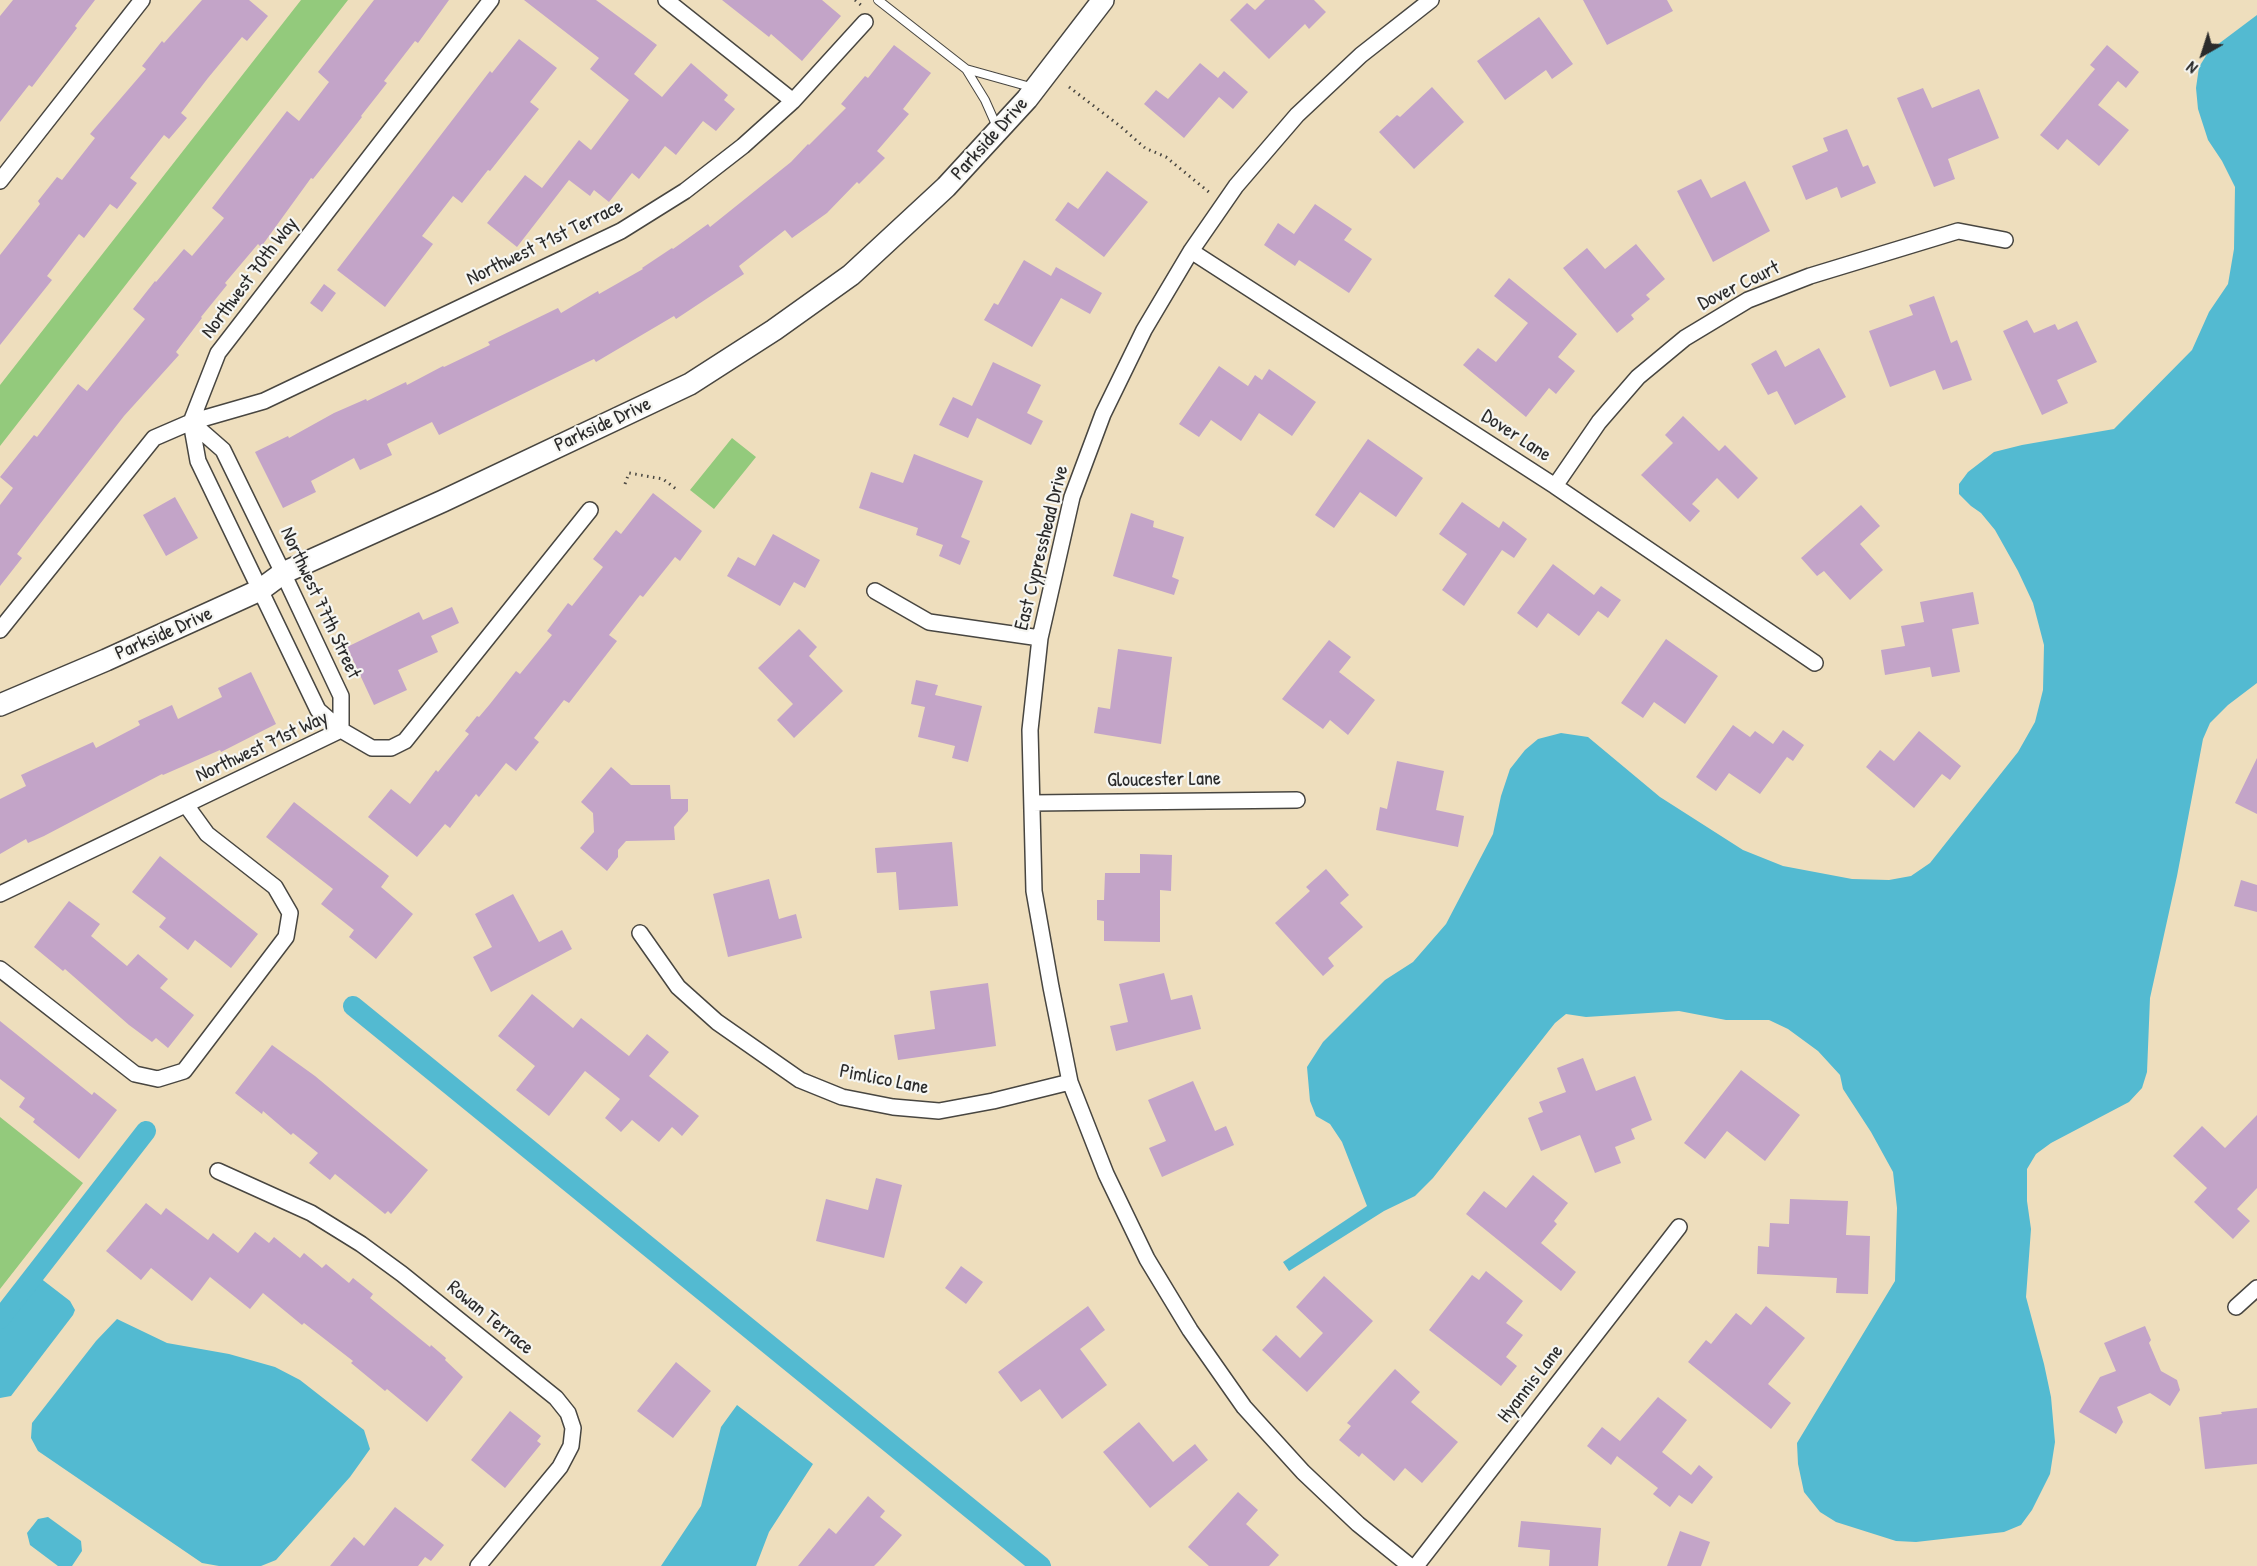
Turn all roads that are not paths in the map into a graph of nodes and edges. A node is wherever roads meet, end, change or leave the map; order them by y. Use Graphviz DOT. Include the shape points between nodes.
graph roads {
  1 [pos="142,0"];
  2 [pos="491,0"];
  3 [pos="666,0"];
  4 [pos="878,0"];
  5 [pos="1104,0"];
  6 [pos="1431,0"];
  7 [pos="865,22"];
  8 [pos="966,69"];
  9 [pos="1035,88"];
  10 [pos="793,101"];
  11 [pos="999,131"];
  12 [pos="0,181"];
  13 [pos="2005,240"];
  14 [pos="1191,251"];
  15 [pos="191,422"];
  16 [pos="236,476"];
  17 [pos="1555,486"];
  18 [pos="210,487"];
  19 [pos="590,510"];
  20 [pos="283,573"];
  21 [pos="260,590"];
  22 [pos="875,591"];
  23 [pos="0,630"];
  24 [pos="1040,638"];
  25 [pos="1815,663"];
  26 [pos="334,680"];
  27 [pos="309,691"];
  28 [pos="0,705"];
  29 [pos="341,730"];
  30 [pos="1297,800"];
  31 [pos="1032,803"];
  32 [pos="186,806"];
  33 [pos="0,894"];
  34 [pos="640,933"];
  35 [pos="0,969"];
  36 [pos="1070,1082"];
  37 [pos="218,1171"];
  38 [pos="1679,1227"];
  39 [pos="2257,1288"];
  40 [pos="2236,1307"];
  41 [pos="478,1566"];
  42 [pos="1410,1566"];
  43 [pos="1416,1566"];
  1 -- 12 [label="street"];
  2 -- 15 [label="street, Northwest 70th Way" via="218,353"];
  3 -- 10 [label="street"];
  4 -- 8 [label="lane"];
  5 -- 9 [label="street, Parkside Drive"];
  6 -- 14 [label="street, East Cypresshead Drive" via="1361,55 1298,115 1236,186"];
  7 -- 10 [label="street, Northwest 71st Terrace"];
  8 -- 9 [label="lane"];
  8 -- 11 [label="lane" via="986,100"];
  9 -- 11 [label="street, Parkside Drive"];
  10 -- 15 [label="street, Northwest 71st Terrace" via="686,191 621,231 264,401"];
  11 -- 20 [label="street, Parkside Drive" via="946,187 851,275 690,384"];
  13 -- 17 [label="street, Dover Court" via="1958,231 1810,276 1748,300 1685,338 1638,376 1599,422"];
  14 -- 17 [label="street, Dover Lane"];
  14 -- 24 [label="street, East Cypresshead Drive" via="1144,330 1103,414 1072,497"];
  15 -- 16 [label="street, Northwest 77th Street" via="223,450"];
  15 -- 18 [label="street" via="198,461"];
  15 -- 23 [label="street" via="154,438"];
  16 -- 18 [label="street"];
  16 -- 20 [label="street, Northwest 77th Street"];
  17 -- 25 [label="street, Dover Lane"];
  18 -- 21 [label="street"];
  19 -- 29 [label="street, Northwest 71st Way" via="405,741 391,748 372,748"];
  20 -- 21 [label="street, Parkside Drive"];
  20 -- 26 [label="street, Northwest 77th Street"];
  21 -- 27 [label="street"];
  21 -- 28 [label="street, Parkside Drive"];
  22 -- 24 [label="street" via="929,622"];
  24 -- 31 [label="street, East Cypresshead Drive" via="1030,730"];
  26 -- 27 [label="street"];
  26 -- 29 [label="street, Northwest 77th Street" via="341,696"];
  27 -- 29 [label="street" via="318,710"];
  29 -- 32 [label="street, Northwest 71st Way"];
  30 -- 31 [label="street, Gloucester Lane"];
  31 -- 36 [label="street, East Cypresshead Drive" via="1034,891"];
  32 -- 33 [label="street, Northwest 71st Way"];
  32 -- 35 [label="street" via="207,834 275,887 290,913 286,937 184,1071 158,1079 135,1074"];
  34 -- 36 [label="street, Pimlico Lane" via="678,987 717,1022 800,1080 842,1097 939,1111"];
  36 -- 42 [label="street, East Cypresshead Drive" via="1111,1185 1147,1259 1244,1407 1303,1472"];
  37 -- 41 [label="street, Rowan Terrace" via="311,1213 361,1244 556,1398 568,1413 573,1428 571,1446 560,1467"];
  38 -- 43 [label="street, Hyannis Lane"];
  39 -- 40 [label="street"];
}
